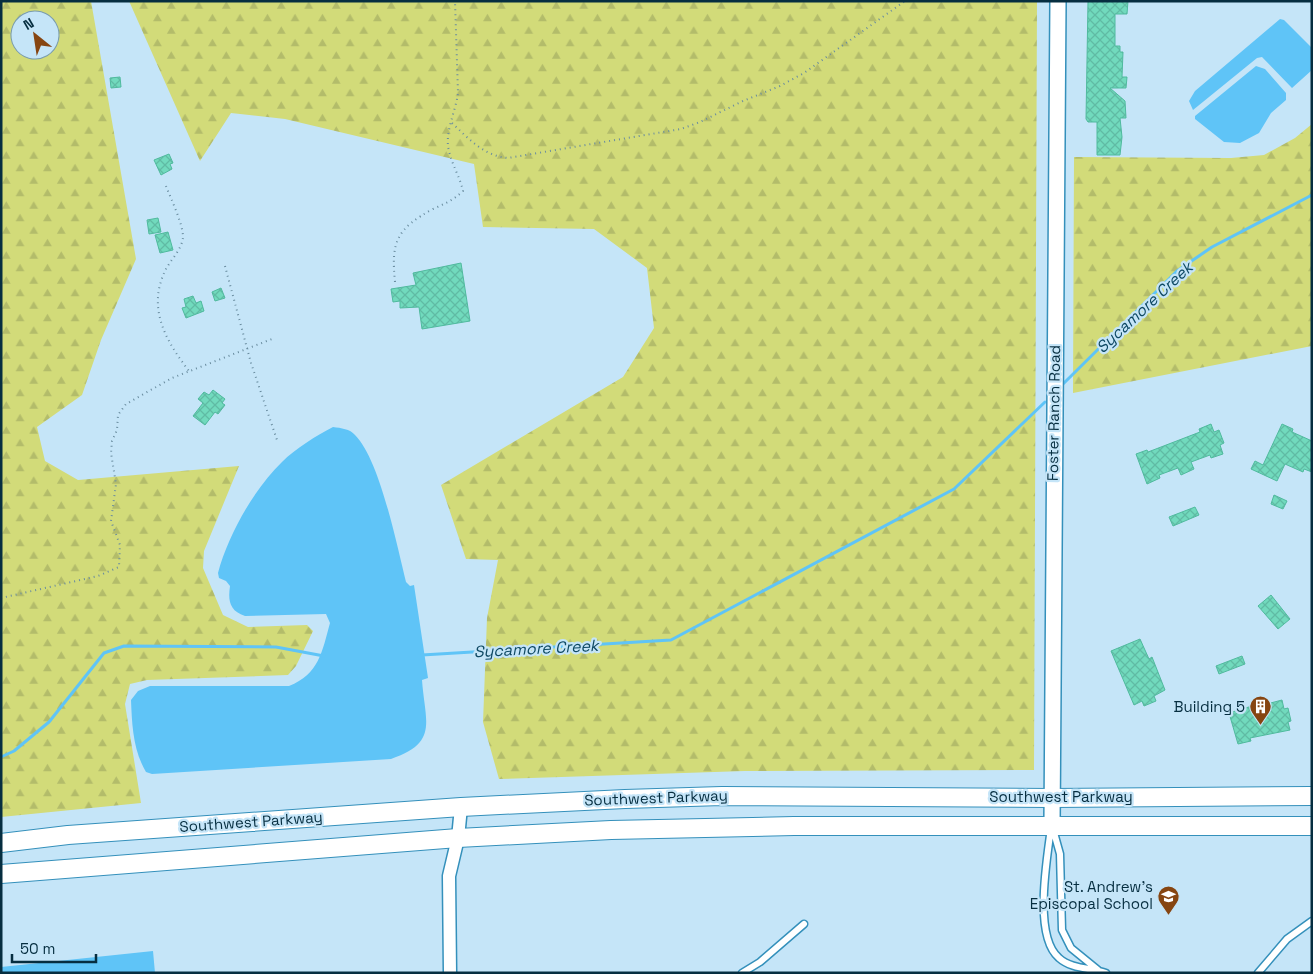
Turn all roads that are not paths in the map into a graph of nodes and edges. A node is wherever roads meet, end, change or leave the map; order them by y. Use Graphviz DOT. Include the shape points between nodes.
graph roads {
  1 [pos="1058,1"];
  2 [pos="1312,796"];
  3 [pos="1052,798"];
  4 [pos="462,807"];
  5 [pos="1052,825"];
  6 [pos="1312,826"];
  7 [pos="458,838"];
  8 [pos="1,843"];
  9 [pos="1,874"];
  10 [pos="1312,921"];
  11 [pos="804,924"];
  12 [pos="1102,972"];
  13 [pos="450,973"];
  14 [pos="742,973"];
  15 [pos="1258,973"];
  1 -- 3 [label="street, Foster Ranch Road"];
  2 -- 3 [label="main road, Southwest Parkway"];
  3 -- 4 [label="main road, Southwest Parkway" via="722,796"];
  3 -- 5 [label="street, Foster Ranch Road"];
  4 -- 7 [label="street"];
  4 -- 8 [label="main road, Southwest Parkway" via="68,835"];
  5 -- 6 [label="main road, Southwest Parkway"];
  5 -- 7 [label="main road, Southwest Parkway" via="774,826"];
  5 -- 12 [label="lane" via="1060,854 1062,930 1071,948"];
  5 -- 12 [label="lane" via="1043,896 1047,936 1058,958 1074,966"];
  7 -- 9 [label="main road, Southwest Parkway"];
  7 -- 13 [label="street" via="449,876"];
  10 -- 15 [label="lane" via="1287,940"];
  11 -- 14 [label="lane" via="760,962"];
}
